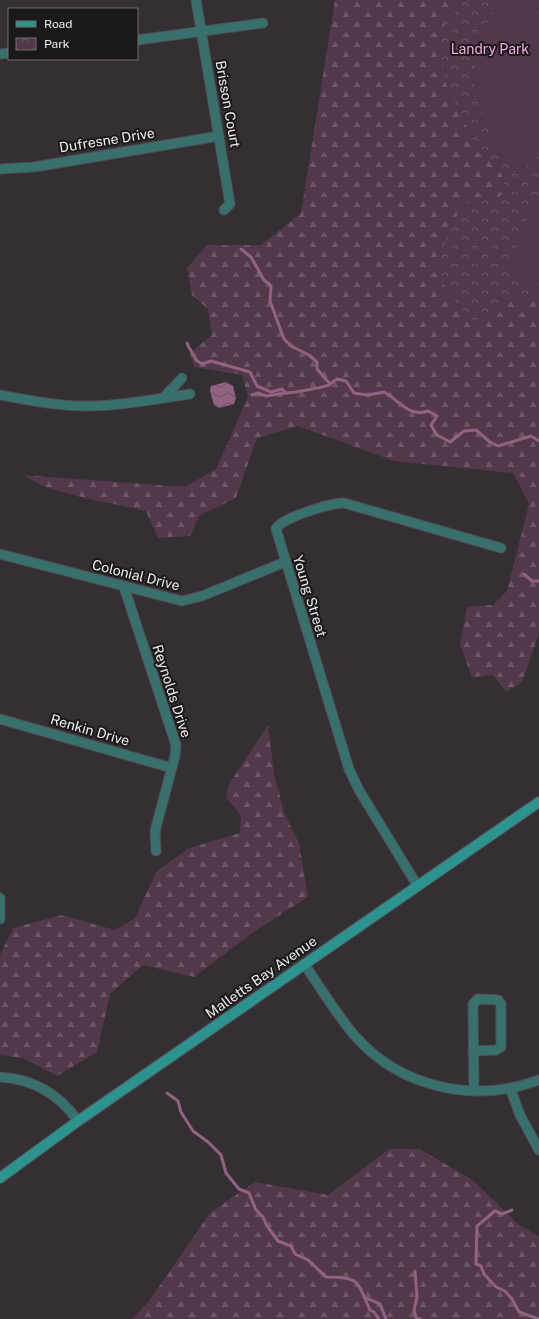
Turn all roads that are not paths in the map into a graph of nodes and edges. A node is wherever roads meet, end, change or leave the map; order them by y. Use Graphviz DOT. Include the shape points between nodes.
graph roads {
  1 [pos="196,0"];
  2 [pos="263,23"];
  3 [pos="202,32"];
  4 [pos="138,40"];
  5 [pos="219,136"];
  6 [pos="0,170"];
  7 [pos="224,210"];
  8 [pos="182,378"];
  9 [pos="190,394"];
  10 [pos="0,395"];
  11 [pos="163,398"];
  12 [pos="500,548"];
  13 [pos="0,554"];
  14 [pos="285,562"];
  15 [pos="124,587"];
  16 [pos="0,719"];
  17 [pos="172,768"];
  18 [pos="539,802"];
  19 [pos="156,851"];
  20 [pos="417,885"];
  21 [pos="0,898"];
  22 [pos="0,919"];
  23 [pos="304,964"];
  24 [pos="474,1051"];
  25 [pos="0,1077"];
  26 [pos="539,1080"];
  27 [pos="510,1088"];
  28 [pos="474,1091"];
  29 [pos="78,1121"];
  30 [pos="539,1150"];
  31 [pos="0,1178"];
  1 -- 3 [label="street, Brisson Court"];
  2 -- 3 [label="street"];
  3 -- 4 [label="street"];
  3 -- 5 [label="street, Brisson Court"];
  5 -- 6 [label="street, Dufresne Drive"];
  5 -- 7 [label="street, Brisson Court" via="230,204"];
  8 -- 11 [label="street"];
  9 -- 11 [label="street"];
  10 -- 11 [label="street" via="85,406"];
  12 -- 14 [label="street, Young Street" via="353,505 338,503 283,521 277,526 276,532"];
  13 -- 15 [label="street, Colonial Drive"];
  14 -- 15 [label="street, Colonial Drive" via="188,601 175,601"];
  14 -- 20 [label="street, Young Street" via="349,769"];
  15 -- 17 [label="street, Reynolds Drive" via="176,745"];
  16 -- 17 [label="street, Renkin Drive"];
  17 -- 19 [label="street, Reynolds Drive" via="155,831"];
  18 -- 20 [label="street, Malletts Bay Avenue"];
  20 -- 23 [label="street, Malletts Bay Avenue"];
  21 -- 22 [label="street"];
  23 -- 28 [label="street" via="350,1030 379,1058 422,1081"];
  23 -- 29 [label="street, Malletts Bay Avenue"];
  24 -- 24 [label="street" via="474,1002 478,999 498,1000 501,1004 501,1047 496,1050"];
  24 -- 28 [label="street"];
  25 -- 29 [label="street" via="27,1081 46,1089 62,1102"];
  26 -- 27 [label="street"];
  27 -- 28 [label="street"];
  27 -- 30 [label="street" via="520,1115"];
  29 -- 31 [label="street, Malletts Bay Avenue"];
}
